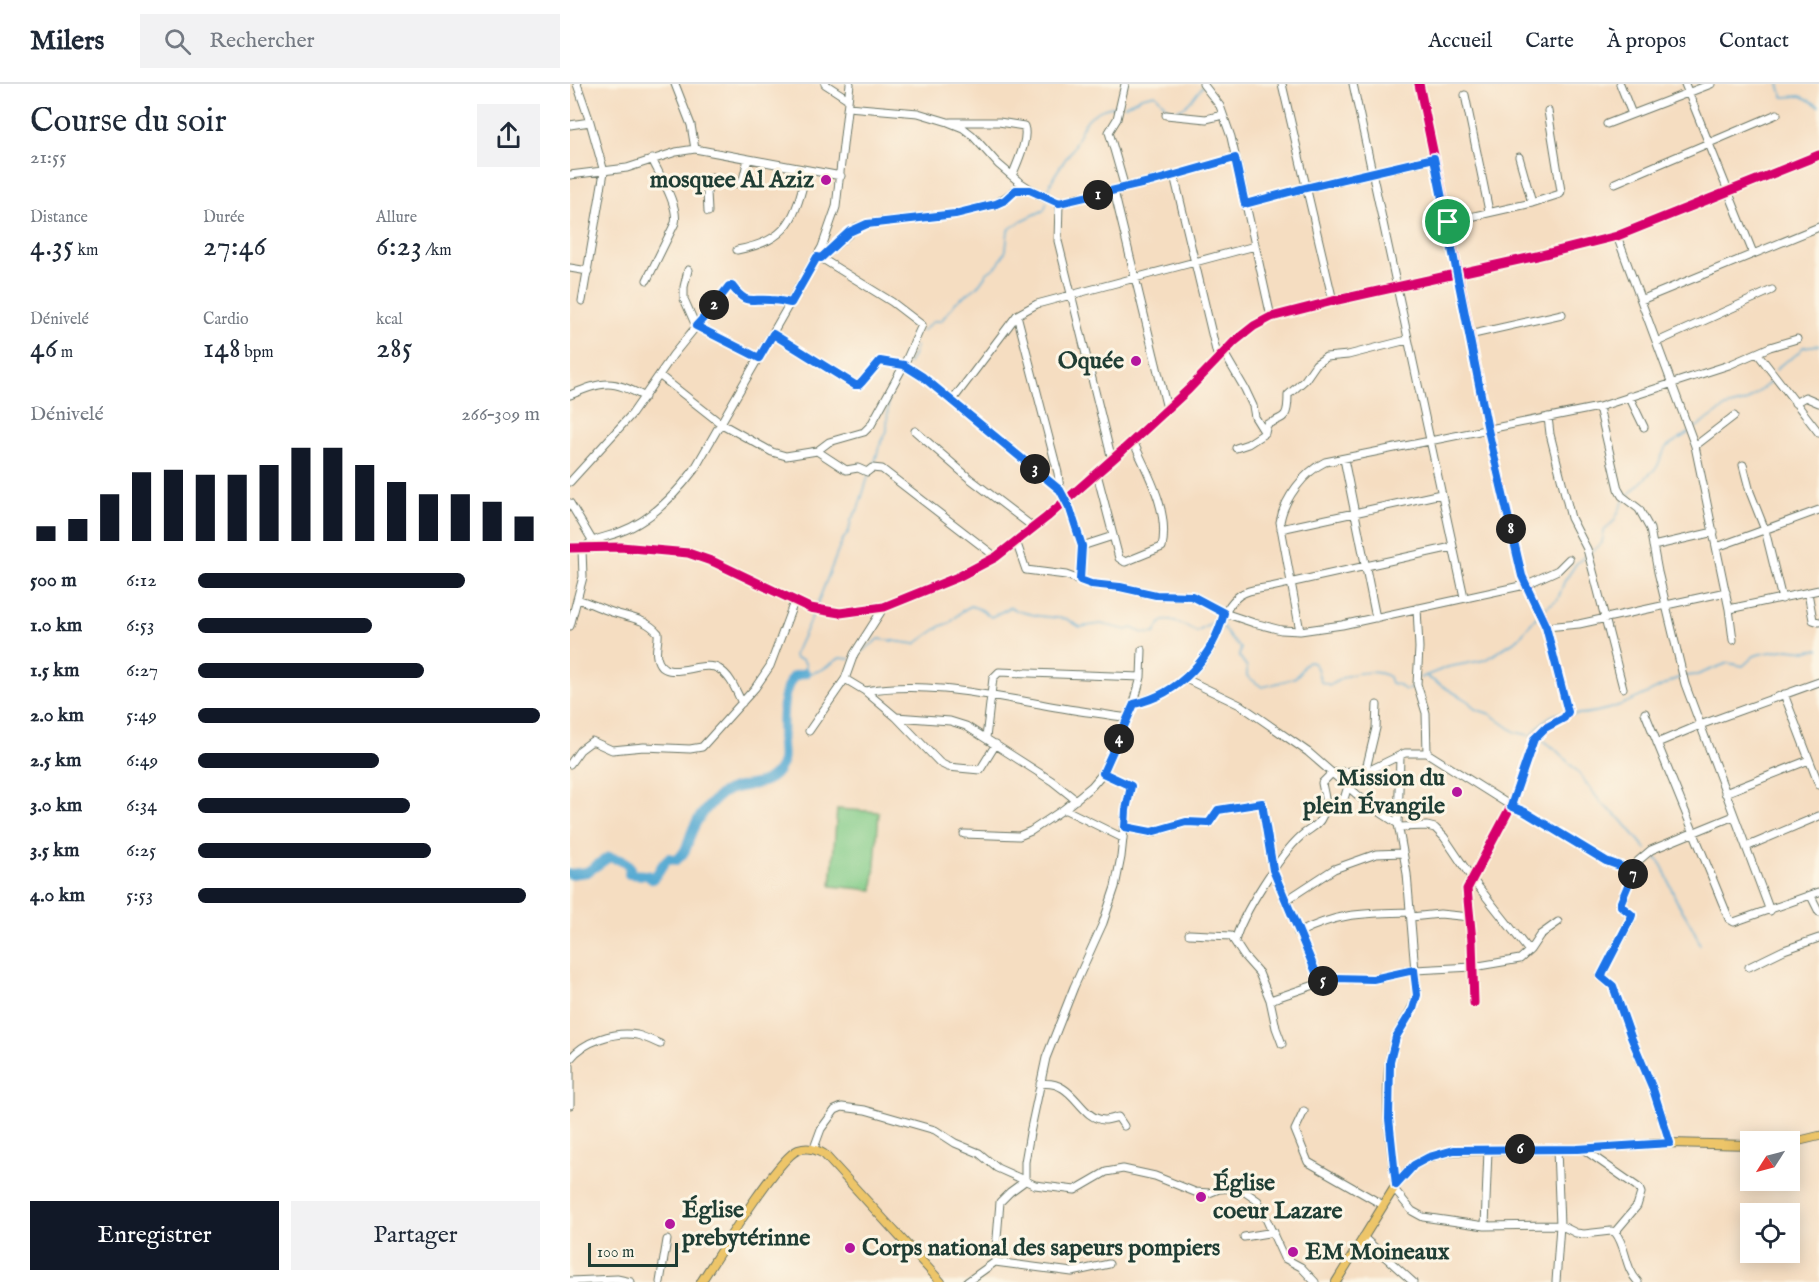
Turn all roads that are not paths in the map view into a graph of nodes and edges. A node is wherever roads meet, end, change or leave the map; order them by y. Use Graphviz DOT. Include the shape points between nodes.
graph roads {
  1 [pos="577,84"];
  2 [pos="675,84"];
  3 [pos="825,84"];
  4 [pos="850,84"];
  5 [pos="1124,84"];
  6 [pos="1282,84"];
  7 [pos="1353,84"];
  8 [pos="1419,84"];
  9 [pos="1620,84"];
  10 [pos="1685,84"];
  11 [pos="1711,84"];
  12 [pos="1204,86"];
  13 [pos="1688,94"];
  14 [pos="1465,95"];
  15 [pos="848,103"];
  16 [pos="1548,111"];
  17 [pos="1632,114"];
  18 [pos="1777,114"];
  19 [pos="1166,115"];
  20 [pos="1224,115"];
  21 [pos="590,122"];
  22 [pos="948,122"];
  23 [pos="570,124"];
  24 [pos="1607,124"];
  25 [pos="1707,142"];
  26 [pos="695,149"];
  27 [pos="1819,155"];
  28 [pos="1519,157"];
  29 [pos="1235,158"];
  30 [pos="1434,158"];
  31 [pos="652,159"];
  32 [pos="748,159"];
  33 [pos="807,170"];
  34 [pos="604,172"];
  35 [pos="1372,173"];
  36 [pos="570,175"];
  37 [pos="1174,175"];
  38 [pos="841,176"];
  39 [pos="1015,178"];
  40 [pos="1615,183"];
  41 [pos="1307,187"];
  42 [pos="1125,188"];
  43 [pos="1016,190"];
  44 [pos="1030,190"];
  45 [pos="1114,191"];
  46 [pos="1728,193"];
  47 [pos="1057,202"];
  48 [pos="1532,203"];
  49 [pos="1245,204"];
  50 [pos="1489,211"];
  51 [pos="708,212"];
  52 [pos="1448,222"];
  53 [pos="1819,227"];
  54 [pos="1617,236"];
  55 [pos="1255,246"];
  56 [pos="737,250"];
  57 [pos="1753,253"];
  58 [pos="819,257"];
  59 [pos="1196,262"];
  60 [pos="570,268"];
  61 [pos="688,270"];
  62 [pos="588,271"];
  63 [pos="1457,274"];
  64 [pos="1134,278"];
  65 [pos="647,280"];
  66 [pos="1397,287"];
  67 [pos="1772,291"];
  68 [pos="1072,294"];
  69 [pos="1641,300"];
  70 [pos="582,301"];
  71 [pos="1333,301"];
  72 [pos="791,303"];
  73 [pos="1563,314"];
  74 [pos="1017,315"];
  75 [pos="1271,317"];
  76 [pos="696,326"];
  77 [pos="773,334"];
  78 [pos="1469,335"];
  79 [pos="1797,339"];
  80 [pos="1407,340"];
  81 [pos="1657,342"];
  82 [pos="1224,352"];
  83 [pos="1758,354"];
  84 [pos="759,358"];
  85 [pos="1218,359"];
  86 [pos="906,367"];
  87 [pos="659,375"];
  88 [pos="1672,383"];
  89 [pos="570,395"];
  90 [pos="1629,396"];
  91 [pos="645,397"];
  92 [pos="952,401"];
  93 [pos="1795,403"];
  94 [pos="1819,403"];
  95 [pos="1599,407"];
  96 [pos="1167,409"];
  97 [pos="1734,416"];
  98 [pos="1548,417"];
  99 [pos="720,423"];
  100 [pos="1644,427"];
  101 [pos="1488,430"];
  102 [pos="915,431"];
  103 [pos="1265,433"];
  104 [pos="1819,433"];
  105 [pos="1133,441"];
  106 [pos="1431,442"];
  107 [pos="1695,446"];
  108 [pos="1236,448"];
  109 [pos="817,451"];
  110 [pos="1344,459"];
  111 [pos="1112,460"];
  112 [pos="1743,465"];
  113 [pos="1097,474"];
  114 [pos="570,482"];
  115 [pos="1060,490"];
  116 [pos="1441,494"];
  117 [pos="1065,501"];
  118 [pos="570,503"];
  119 [pos="1819,510"];
  120 [pos="1355,513"];
  121 [pos="1033,527"];
  122 [pos="1281,529"];
  123 [pos="1765,530"];
  124 [pos="1714,532"];
  125 [pos="1113,537"];
  126 [pos="592,540"];
  127 [pos="1016,541"];
  128 [pos="1082,546"];
  129 [pos="1653,546"];
  130 [pos="1452,547"];
  131 [pos="1717,547"];
  132 [pos="570,548"];
  133 [pos="582,549"];
  134 [pos="996,556"];
  135 [pos="1569,559"];
  136 [pos="1365,565"];
  137 [pos="1080,580"];
  138 [pos="1292,583"];
  139 [pos="1525,585"];
  140 [pos="1819,590"];
  141 [pos="1726,592"];
  142 [pos="1808,593"];
  143 [pos="1464,597"];
  144 [pos="577,599"];
  145 [pos="1782,599"];
  146 [pos="794,602"];
  147 [pos="1666,605"];
  148 [pos="884,607"];
  149 [pos="1418,608"];
  150 [pos="1729,609"];
  151 [pos="1224,613"];
  152 [pos="1376,618"];
  153 [pos="1605,618"];
  154 [pos="1819,622"];
  155 [pos="570,626"];
  156 [pos="1546,627"];
  157 [pos="1300,631"];
  158 [pos="1733,640"];
  159 [pos="1142,650"];
  160 [pos="1141,678"];
  161 [pos="1184,678"];
  162 [pos="845,679"];
  163 [pos="1819,682"];
  164 [pos="1623,688"];
  165 [pos="865,691"];
  166 [pos="1784,694"];
  167 [pos="991,696"];
  168 [pos="742,703"];
  169 [pos="1134,704"];
  170 [pos="1377,705"];
  171 [pos="1645,713"];
  172 [pos="896,717"];
  173 [pos="1128,718"];
  174 [pos="1700,725"];
  175 [pos="809,731"];
  176 [pos="986,738"];
  177 [pos="1657,743"];
  178 [pos="996,744"];
  179 [pos="1427,753"];
  180 [pos="1400,757"];
  181 [pos="1809,760"];
  182 [pos="570,764"];
  183 [pos="1369,769"];
  184 [pos="1332,772"];
  185 [pos="1103,773"];
  186 [pos="1819,784"];
  187 [pos="1347,786"];
  188 [pos="1725,793"];
  189 [pos="1076,800"];
  190 [pos="1511,806"];
  191 [pos="1326,807"];
  192 [pos="1064,809"];
  193 [pos="1734,816"];
  194 [pos="1819,816"];
  195 [pos="1398,826"];
  196 [pos="1125,827"];
  197 [pos="1694,833"];
  198 [pos="964,834"];
  199 [pos="1123,838"];
  200 [pos="1746,847"];
  201 [pos="1403,853"];
  202 [pos="1273,870"];
  203 [pos="1634,871"];
  204 [pos="1473,880"];
  205 [pos="1819,892"];
  206 [pos="1811,896"];
  207 [pos="1285,901"];
  208 [pos="1770,911"];
  209 [pos="1819,912"];
  210 [pos="1411,914"];
  211 [pos="1470,917"];
  212 [pos="1558,922"];
  213 [pos="1298,933"];
  214 [pos="1189,934"];
  215 [pos="1819,938"];
  216 [pos="1235,941"];
  217 [pos="1528,951"];
  218 [pos="1473,967"];
  219 [pos="1749,967"];
  220 [pos="1414,970"];
  221 [pos="1320,982"];
  222 [pos="1269,1000"];
  223 [pos="1474,1003"];
  224 [pos="660,1044"];
  225 [pos="1282,1044"];
  226 [pos="570,1059"];
  227 [pos="570,1066"];
  228 [pos="1040,1084"];
  229 [pos="570,1105"];
  230 [pos="1304,1112"];
  231 [pos="1124,1126"];
  232 [pos="1819,1136"];
  233 [pos="1800,1141"];
  234 [pos="1670,1143"];
  235 [pos="1740,1145"];
  236 [pos="814,1148"];
  237 [pos="1557,1149"];
  238 [pos="1583,1149"];
  239 [pos="1488,1150"];
  240 [pos="1025,1181"];
  241 [pos="1395,1187"];
  242 [pos="1383,1205"];
  243 [pos="1560,1225"];
  244 [pos="1485,1226"];
  245 [pos="1274,1232"];
  246 [pos="1615,1232"];
  247 [pos="1244,1237"];
  248 [pos="1363,1237"];
  249 [pos="667,1240"];
  250 [pos="995,1262"];
  251 [pos="1109,1264"];
  252 [pos="570,1281"];
  253 [pos="631,1282"];
  254 [pos="660,1282"];
  255 [pos="700,1282"];
  256 [pos="941,1282"];
  257 [pos="967,1282"];
  258 [pos="1316,1282"];
  259 [pos="1336,1282"];
  260 [pos="1413,1282"];
  261 [pos="1556,1282"];
  262 [pos="1638,1282"];
  1 -- 21 [label="street"];
  2 -- 26 [label="street" via="691,125"];
  3 -- 15 [label="street"];
  4 -- 15 [label="street"];
  5 -- 42 [label="street" via="1117,119 1109,132"];
  6 -- 41 [label="street"];
  7 -- 35 [label="street"];
  8 -- 30 [label="street"];
  9 -- 17 [label="street"];
  10 -- 13 [label="street"];
  11 -- 13 [label="street"];
  12 -- 20 [label="street"];
  13 -- 17 [label="street"];
  13 -- 25 [label="street"];
  14 -- 50 [label="street"];
  15 -- 22 [label="street" via="918,113"];
  15 -- 38 [label="street"];
  16 -- 48 [label="street" via="1561,191 1558,196"];
  17 -- 24 [label="street"];
  18 -- 25 [label="street"];
  19 -- 20 [label="street" via="1206,119"];
  20 -- 29 [label="street"];
  21 -- 23 [label="street"];
  21 -- 34 [label="street"];
  22 -- 39 [label="street" via="972,135"];
  22 -- 39 [label="street" via="1024,126"];
  25 -- 40 [label="street"];
  25 -- 46 [label="street"];
  26 -- 31 [label="street"];
  26 -- 32 [label="street"];
  27 -- 46 [label="street"];
  28 -- 48 [label="street"];
  29 -- 37 [label="street"];
  29 -- 49 [label="street"];
  30 -- 35 [label="street"];
  30 -- 52 [label="street"];
  31 -- 34 [label="street"];
  31 -- 65 [label="street" via="676,217"];
  32 -- 33 [label="street"];
  32 -- 51 [label="street" via="742,184 712,177 707,192"];
  33 -- 38 [label="street"];
  33 -- 56 [label="street" via="793,219 782,233"];
  34 -- 36 [label="street"];
  34 -- 62 [label="street"];
  35 -- 41 [label="street"];
  35 -- 66 [label="street"];
  37 -- 42 [label="street"];
  37 -- 59 [label="street"];
  38 -- 58 [label="street" via="836,207"];
  39 -- 43 [label="street"];
  39 -- 44 [label="street"];
  41 -- 49 [label="street"];
  41 -- 71 [label="street"];
  42 -- 45 [label="street"];
  43 -- 44 [label="street"];
  43 -- 58 [label="street" via="996,204 955,214 857,227"];
  44 -- 47 [label="street"];
  45 -- 47 [label="street"];
  45 -- 64 [label="street"];
  46 -- 54 [label="street"];
  46 -- 57 [label="street"];
  47 -- 68 [label="street" via="1058,241"];
  48 -- 50 [label="street"];
  49 -- 55 [label="street"];
  50 -- 52 [label="street"];
  52 -- 63 [label="street"];
  53 -- 57 [label="street"];
  54 -- 63 [label="street"];
  54 -- 69 [label="street"];
  55 -- 59 [label="street"];
  55 -- 75 [label="street"];
  57 -- 69 [label="street"];
  58 -- 72 [label="street"];
  58 -- 86 [label="street" via="922,325"];
  59 -- 64 [label="street"];
  59 -- 85 [label="street"];
  60 -- 62 [label="street"];
  61 -- 76 [label="street" via="684,299"];
  62 -- 70 [label="street"];
  63 -- 66 [label="street"];
  63 -- 78 [label="street"];
  64 -- 68 [label="street"];
  64 -- 96 [label="street"];
  66 -- 71 [label="street"];
  66 -- 80 [label="street"];
  67 -- 81 [label="street"];
  68 -- 74 [label="street" via="1037,304"];
  68 -- 111 [label="street"];
  69 -- 81 [label="street"];
  71 -- 75 [label="street"];
  72 -- 76 [label="street" via="746,300 729,286"];
  72 -- 77 [label="street"];
  73 -- 78 [label="street"];
  74 -- 92 [label="street"];
  74 -- 115 [label="street"];
  75 -- 82 [label="street"];
  76 -- 84 [label="street"];
  76 -- 87 [label="street"];
  77 -- 84 [label="street"];
  77 -- 86 [label="street" via="855,385 880,361"];
  78 -- 101 [label="street"];
  79 -- 83 [label="street"];
  80 -- 103 [label="street" via="1326,357 1288,395 1285,417 1267,424"];
  80 -- 106 [label="street"];
  81 -- 88 [label="street"];
  82 -- 85 [label="street"];
  82 -- 103 [label="street"];
  83 -- 88 [label="street"];
  83 -- 93 [label="street"];
  84 -- 99 [label="street"];
  85 -- 96 [label="street"];
  86 -- 92 [label="street"];
  86 -- 109 [label="street" via="864,432 830,442"];
  87 -- 91 [label="street"];
  87 -- 99 [label="street"];
  88 -- 90 [label="street"];
  88 -- 107 [label="street"];
  89 -- 91 [label="street" via="611,383"];
  90 -- 95 [label="street"];
  90 -- 100 [label="street"];
  91 -- 114 [label="street"];
  92 -- 115 [label="street"];
  93 -- 94 [label="street" via="1805,397"];
  93 -- 104 [label="street"];
  95 -- 98 [label="street"];
  95 -- 129 [label="street" via="1618,489 1639,508 1650,529"];
  96 -- 105 [label="street"];
  97 -- 107 [label="street"];
  98 -- 101 [label="street"];
  98 -- 153 [label="street" via="1571,518 1587,549"];
  99 -- 109 [label="street" via="772,452 786,456"];
  99 -- 126 [label="street" via="676,495 621,532"];
  101 -- 106 [label="street"];
  101 -- 139 [label="street"];
  102 -- 121 [label="street"];
  103 -- 108 [label="street"];
  105 -- 111 [label="street"];
  105 -- 125 [label="street" via="1161,508 1163,543 1159,549 1125,562 1119,558"];
  106 -- 110 [label="street"];
  106 -- 116 [label="street"];
  107 -- 124 [label="street"];
  109 -- 134 [label="street" via="846,471 882,469"];
  110 -- 120 [label="street"];
  110 -- 122 [label="street" via="1325,462 1305,477 1282,512"];
  111 -- 113 [label="street"];
  112 -- 123 [label="street"];
  113 -- 117 [label="street"];
  113 -- 125 [label="street"];
  115 -- 117 [label="street"];
  116 -- 120 [label="street"];
  116 -- 130 [label="street"];
  117 -- 121 [label="street"];
  117 -- 128 [label="street"];
  118 -- 126 [label="street"];
  119 -- 123 [label="street"];
  120 -- 122 [label="street"];
  120 -- 136 [label="street"];
  121 -- 127 [label="street"];
  122 -- 138 [label="street"];
  123 -- 131 [label="street"];
  123 -- 145 [label="street"];
  124 -- 129 [label="street"];
  124 -- 131 [label="street"];
  125 -- 128 [label="street"];
  126 -- 133 [label="street"];
  127 -- 134 [label="street"];
  127 -- 137 [label="street" via="1026,570"];
  128 -- 137 [label="street"];
  129 -- 147 [label="street"];
  130 -- 136 [label="street"];
  130 -- 143 [label="street"];
  131 -- 141 [label="street"];
  132 -- 133 [label="street"];
  133 -- 144 [label="street" via="583,577"];
  133 -- 146 [label="street" via="621,547 688,553"];
  134 -- 148 [label="street" via="958,577"];
  135 -- 139 [label="street" via="1558,570"];
  136 -- 138 [label="street"];
  136 -- 152 [label="street"];
  137 -- 151 [label="street" via="1156,595 1192,596"];
  138 -- 151 [label="street" via="1250,590"];
  138 -- 157 [label="street"];
  139 -- 143 [label="street"];
  139 -- 156 [label="street"];
  140 -- 142 [label="street"];
  141 -- 147 [label="street"];
  141 -- 150 [label="street"];
  142 -- 145 [label="street"];
  142 -- 154 [label="street" via="1813,620"];
  143 -- 149 [label="street"];
  144 -- 155 [label="street"];
  144 -- 168 [label="street" via="634,617 652,627 658,633 657,658 668,669 682,671 709,664 719,669 730,678"];
  145 -- 150 [label="street"];
  146 -- 148 [label="street" via="840,613"];
  146 -- 168 [label="street" via="770,666"];
  147 -- 153 [label="street"];
  147 -- 174 [label="street" via="1685,684"];
  148 -- 162 [label="street"];
  149 -- 152 [label="street"];
  149 -- 179 [label="street" via="1417,681 1426,714"];
  150 -- 158 [label="street"];
  151 -- 157 [label="street" via="1281,630"];
  151 -- 161 [label="street" via="1213,644"];
  152 -- 157 [label="street"];
  153 -- 156 [label="street"];
  153 -- 164 [label="street"];
  156 -- 190 [label="street" via="1567,713 1535,737"];
  159 -- 160 [label="street"];
  160 -- 167 [label="street" via="999,672 993,678"];
  160 -- 169 [label="street"];
  161 -- 169 [label="street" via="1150,700"];
  161 -- 184 [label="street" via="1240,705"];
  162 -- 165 [label="street"];
  162 -- 175 [label="street"];
  163 -- 166 [label="street"];
  165 -- 167 [label="street" via="919,687"];
  165 -- 172 [label="street"];
  166 -- 174 [label="street"];
  166 -- 181 [label="street"];
  167 -- 173 [label="street"];
  167 -- 176 [label="street"];
  168 -- 182 [label="street" via="702,747 612,750 592,741"];
  169 -- 173 [label="street"];
  170 -- 183 [label="street"];
  171 -- 177 [label="street"];
  172 -- 176 [label="street" via="950,721"];
  172 -- 178 [label="street" via="934,759 948,767 980,770"];
  173 -- 185 [label="street"];
  174 -- 177 [label="street"];
  174 -- 188 [label="street"];
  176 -- 178 [label="street"];
  177 -- 197 [label="street"];
  178 -- 189 [label="street"];
  179 -- 180 [label="street" via="1405,753"];
  179 -- 190 [label="street"];
  180 -- 183 [label="street"];
  180 -- 195 [label="street"];
  181 -- 186 [label="street"];
  181 -- 188 [label="street"];
  183 -- 184 [label="street"];
  183 -- 187 [label="street"];
  184 -- 187 [label="street"];
  184 -- 191 [label="street" via="1322,783"];
  185 -- 189 [label="street"];
  185 -- 196 [label="street" via="1131,786"];
  187 -- 191 [label="street" via="1344,800 1333,801"];
  187 -- 195 [label="street"];
  188 -- 193 [label="street"];
  189 -- 192 [label="street"];
  190 -- 203 [label="street" via="1606,861"];
  190 -- 204 [label="street"];
  191 -- 202 [label="street" via="1318,825 1301,836"];
  192 -- 198 [label="street" via="1019,836"];
  192 -- 199 [label="street"];
  193 -- 197 [label="street"];
  193 -- 200 [label="street"];
  194 -- 200 [label="street"];
  195 -- 201 [label="street"];
  195 -- 204 [label="street" via="1435,828"];
  196 -- 199 [label="street"];
  196 -- 202 [label="street" via="1151,832 1186,822 1209,823 1218,810 1262,803"];
  197 -- 203 [label="street" via="1649,851"];
  197 -- 208 [label="street" via="1729,919 1734,922"];
  199 -- 228 [label="street" via="1115,887 1103,923 1059,1021"];
  200 -- 208 [label="street"];
  201 -- 207 [label="street" via="1376,854 1334,869"];
  201 -- 210 [label="street"];
  202 -- 207 [label="street"];
  202 -- 216 [label="street" via="1245,914"];
  203 -- 234 [label="street" via="1621,902 1632,915 1601,976 1613,986"];
  204 -- 211 [label="street" via="1467,889"];
  204 -- 217 [label="street"];
  205 -- 206 [label="street"];
  206 -- 208 [label="street"];
  206 -- 209 [label="street"];
  207 -- 213 [label="street"];
  210 -- 211 [label="street"];
  210 -- 213 [label="street" via="1359,913 1318,923"];
  210 -- 220 [label="street"];
  211 -- 218 [label="street"];
  212 -- 217 [label="street" via="1540,935"];
  213 -- 221 [label="street"];
  214 -- 216 [label="street" via="1231,936"];
  215 -- 219 [label="street"];
  216 -- 222 [label="street" via="1259,973"];
  217 -- 218 [label="street" via="1520,959"];
  218 -- 220 [label="street"];
  218 -- 223 [label="street"];
  220 -- 221 [label="street" via="1373,979 1335,978"];
  220 -- 241 [label="street" via="1417,995 1396,1037 1390,1061 1389,1119"];
  221 -- 222 [label="street"];
  222 -- 225 [label="street"];
  224 -- 226 [label="street" via="635,1035 608,1036 576,1051"];
  227 -- 229 [label="street"];
  228 -- 231 [label="street" via="1058,1086 1095,1117 1118,1117"];
  228 -- 240 [label="street"];
  230 -- 242 [label="street" via="1295,1130 1308,1162"];
  232 -- 233 [label="main road"];
  234 -- 235 [label="main road"];
  234 -- 238 [label="main road"];
  236 -- 240 [label="street" via="821,1129 835,1110 865,1110 935,1130"];
  236 -- 255 [label="main road" via="796,1150 777,1168"];
  236 -- 256 [label="main road" via="824,1154"];
  237 -- 238 [label="main road"];
  237 -- 239 [label="main road"];
  237 -- 243 [label="street"];
  238 -- 246 [label="street" via="1641,1193 1637,1206"];
  239 -- 241 [label="main road" via="1454,1150 1429,1157 1414,1165"];
  239 -- 244 [label="street"];
  240 -- 245 [label="street" via="1075,1190 1106,1172 1123,1169 1155,1176 1195,1192 1235,1188 1258,1201"];
  240 -- 250 [label="street" via="1000,1202"];
  241 -- 242 [label="main road"];
  241 -- 244 [label="street" via="1412,1211 1423,1217"];
  242 -- 248 [label="main road"];
  243 -- 244 [label="street"];
  243 -- 246 [label="street" via="1576,1233"];
  243 -- 261 [label="street"];
  245 -- 247 [label="street"];
  245 -- 258 [label="street" via="1284,1258"];
  246 -- 262 [label="street"];
  248 -- 259 [label="main road"];
  248 -- 260 [label="street"];
  249 -- 254 [label="street"];
  250 -- 251 [label="street" via="1072,1272"];
  250 -- 257 [label="street"];
  252 -- 253 [label="street"];
}
